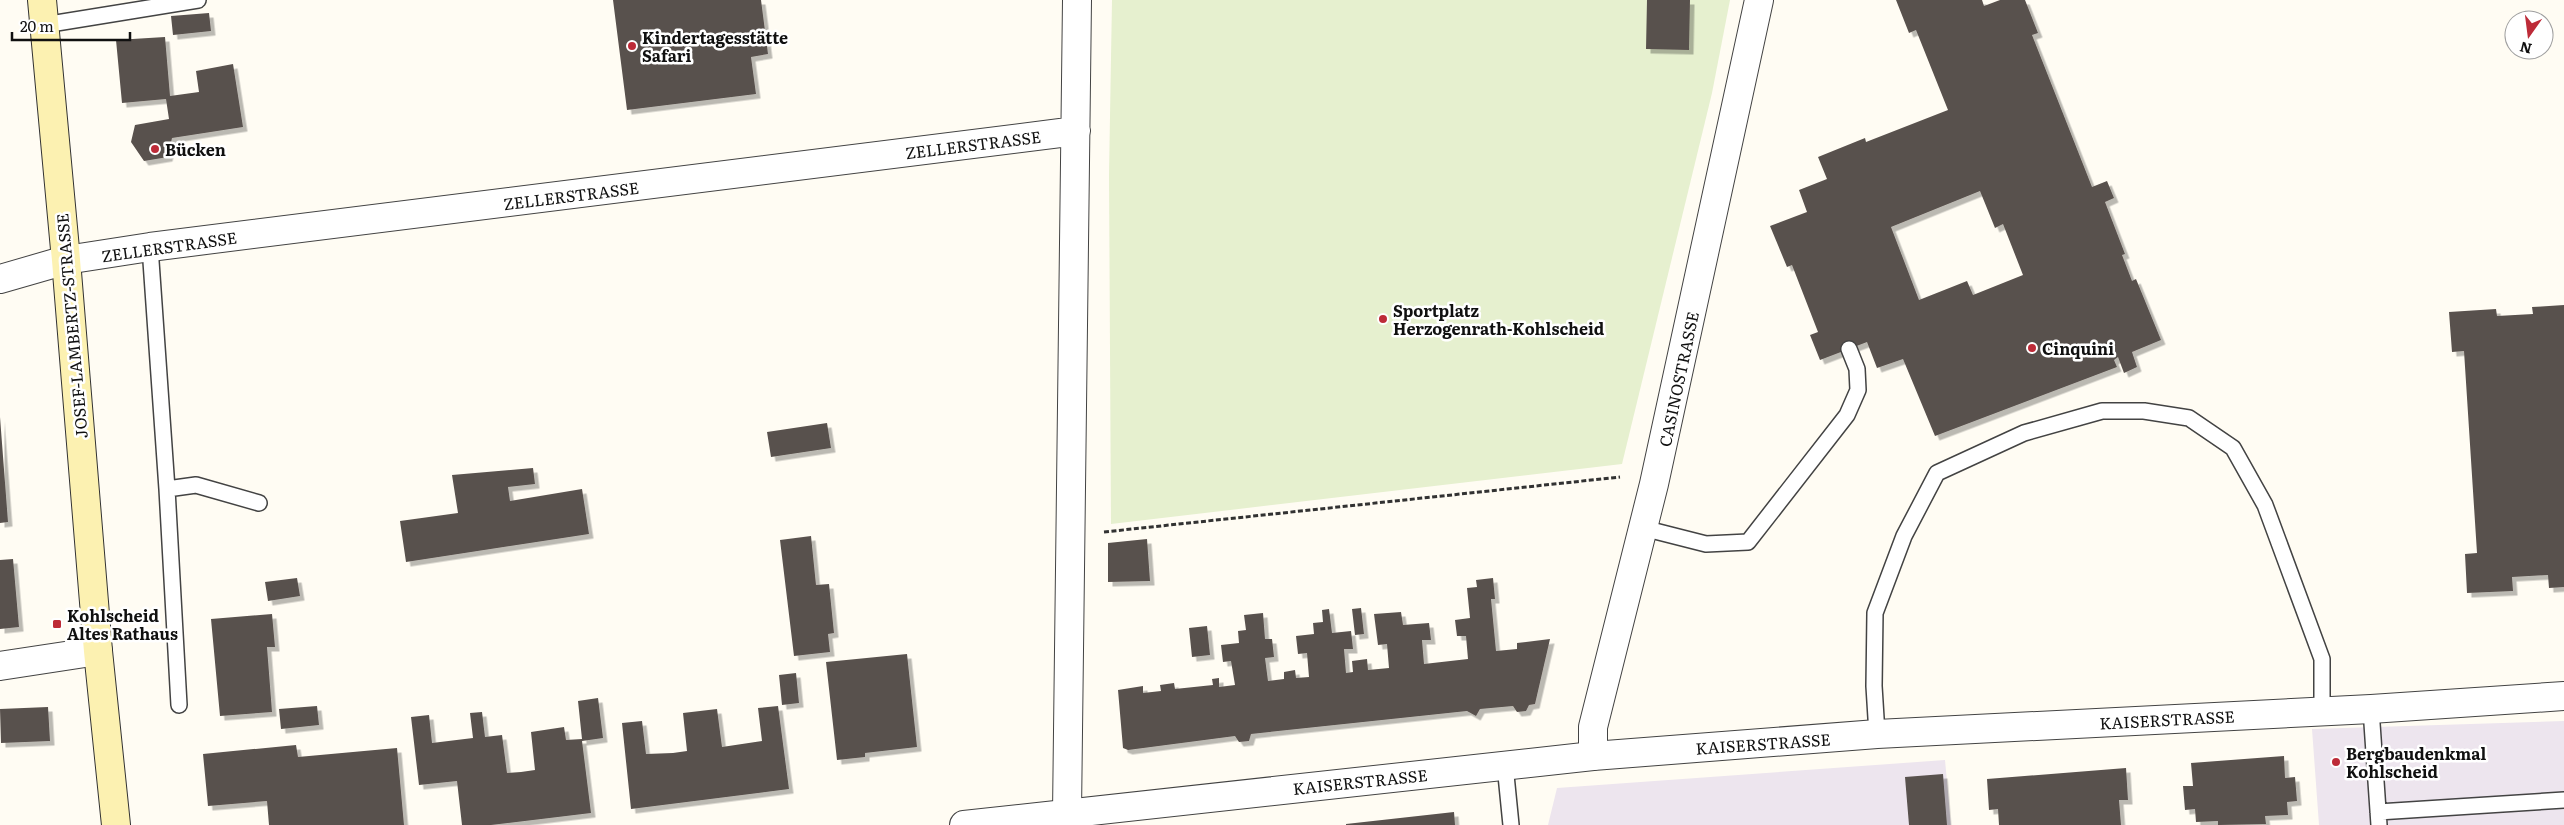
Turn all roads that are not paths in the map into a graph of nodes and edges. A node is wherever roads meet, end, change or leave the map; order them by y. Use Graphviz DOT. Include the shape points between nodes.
graph roads {
  1 [pos="198,0"];
  2 [pos="1077,0"];
  3 [pos="1760,0"];
  4 [pos="43,13"];
  5 [pos="1076,131"];
  6 [pos="150,247"];
  7 [pos="66,260"];
  8 [pos="0,279"];
  9 [pos="1848,349"];
  10 [pos="168,489"];
  11 [pos="259,504"];
  12 [pos="1643,528"];
  13 [pos="98,652"];
  14 [pos="0,666"];
  15 [pos="2564,696"];
  16 [pos="179,704"];
  17 [pos="2371,709"];
  18 [pos="2322,711"];
  19 [pos="1877,734"];
  20 [pos="1593,756"];
  21 [pos="1505,765"];
  22 [pos="2564,800"];
  23 [pos="1067,813"];
  24 [pos="2378,819"];
  25 [pos="116,825"];
  26 [pos="964,825"];
  27 [pos="1511,825"];
  1 -- 4 [label="lane"];
  2 -- 5 [label="street"];
  3 -- 12 [label="street, CASINOSTRASSE"];
  4 -- 7 [label="main road, JOSEF-LAMBERTZ-STRASSE"];
  5 -- 6 [label="street, ZELLERSTRASSE"];
  5 -- 23 [label="street"];
  6 -- 7 [label="street, ZELLERSTRASSE"];
  6 -- 10 [label="lane"];
  7 -- 8 [label="street, ZELLERSTRASSE"];
  7 -- 13 [label="main road, JOSEF-LAMBERTZ-STRASSE"];
  9 -- 12 [label="lane" via="1857,369 1858,390 1848,415 1748,542 1706,544"];
  10 -- 11 [label="lane" via="196,485"];
  10 -- 16 [label="lane"];
  12 -- 20 [label="street, CASINOSTRASSE" via="1593,727"];
  13 -- 14 [label="street"];
  13 -- 25 [label="main road, JOSEF-LAMBERTZ-STRASSE"];
  15 -- 17 [label="street, KAISERSTRASSE"];
  17 -- 18 [label="street, KAISERSTRASSE"];
  17 -- 24 [label="lane"];
  18 -- 19 [label="street, KAISERSTRASSE"];
  18 -- 19 [label="lane" via="2322,659 2265,505 2233,448 2188,418 2144,411 2102,411 2024,432 1937,472 1904,536 1876,613 1874,686"];
  19 -- 20 [label="street, KAISERSTRASSE"];
  20 -- 21 [label="street, KAISERSTRASSE"];
  21 -- 23 [label="street, KAISERSTRASSE"];
  21 -- 27 [label="lane"];
  22 -- 24 [label="lane"];
  23 -- 26 [label="street, KAISERSTRASSE"];
}
